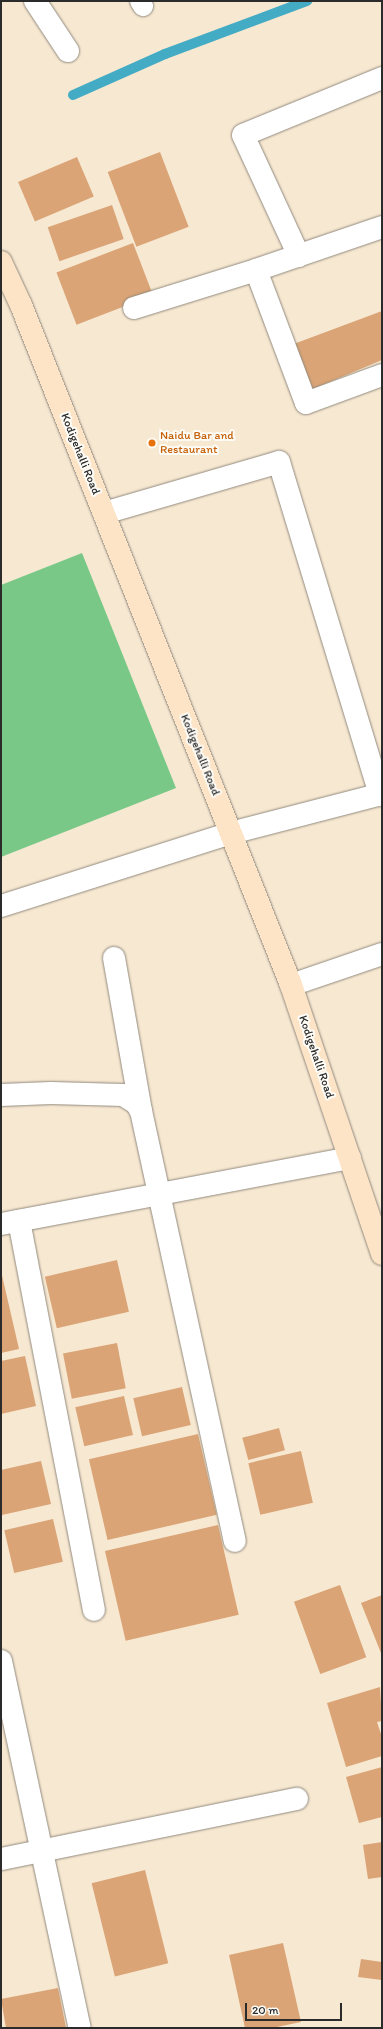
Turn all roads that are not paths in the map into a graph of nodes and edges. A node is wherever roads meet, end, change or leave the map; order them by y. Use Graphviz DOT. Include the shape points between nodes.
graph roads {
  1 [pos="35,1"];
  2 [pos="68,51"];
  3 [pos="382,78"];
  4 [pos="382,227"];
  5 [pos="299,256"];
  6 [pos="1,262"];
  7 [pos="256,270"];
  8 [pos="134,308"];
  9 [pos="382,375"];
  10 [pos="104,513"];
  11 [pos="381,794"];
  12 [pos="231,833"];
  13 [pos="1,906"];
  14 [pos="382,954"];
  15 [pos="114,958"];
  16 [pos="291,985"];
  17 [pos="1,1095"];
  18 [pos="141,1111"];
  19 [pos="350,1158"];
  20 [pos="161,1194"];
  21 [pos="10,1222"];
  22 [pos="382,1254"];
  23 [pos="235,1541"];
  24 [pos="94,1610"];
  25 [pos="1,1661"];
  26 [pos="297,1798"];
  27 [pos="42,1851"];
  28 [pos="1,1859"];
  29 [pos="80,2028"];
  1 -- 2 [label="street"];
  3 -- 5 [label="street" via="242,135"];
  4 -- 5 [label="street"];
  5 -- 7 [label="street"];
  6 -- 10 [label="main road, Kodigehalli Road" via="21,305"];
  7 -- 8 [label="street"];
  7 -- 9 [label="street" via="306,403"];
  10 -- 11 [label="street" via="279,462"];
  10 -- 12 [label="main road, Kodigehalli Road"];
  11 -- 12 [label="street"];
  12 -- 13 [label="street"];
  12 -- 16 [label="main road, Kodigehalli Road"];
  14 -- 16 [label="street"];
  15 -- 18 [label="street"];
  16 -- 19 [label="main road, Kodigehalli Road"];
  17 -- 18 [label="street" via="51,1092 123,1095 136,1103"];
  18 -- 20 [label="street"];
  19 -- 20 [label="street"];
  19 -- 22 [label="main road, Kodigehalli Road"];
  20 -- 21 [label="street"];
  20 -- 23 [label="street"];
  21 -- 24 [label="street"];
  25 -- 27 [label="street"];
  26 -- 27 [label="street"];
  27 -- 28 [label="street"];
  27 -- 29 [label="street"];
}
